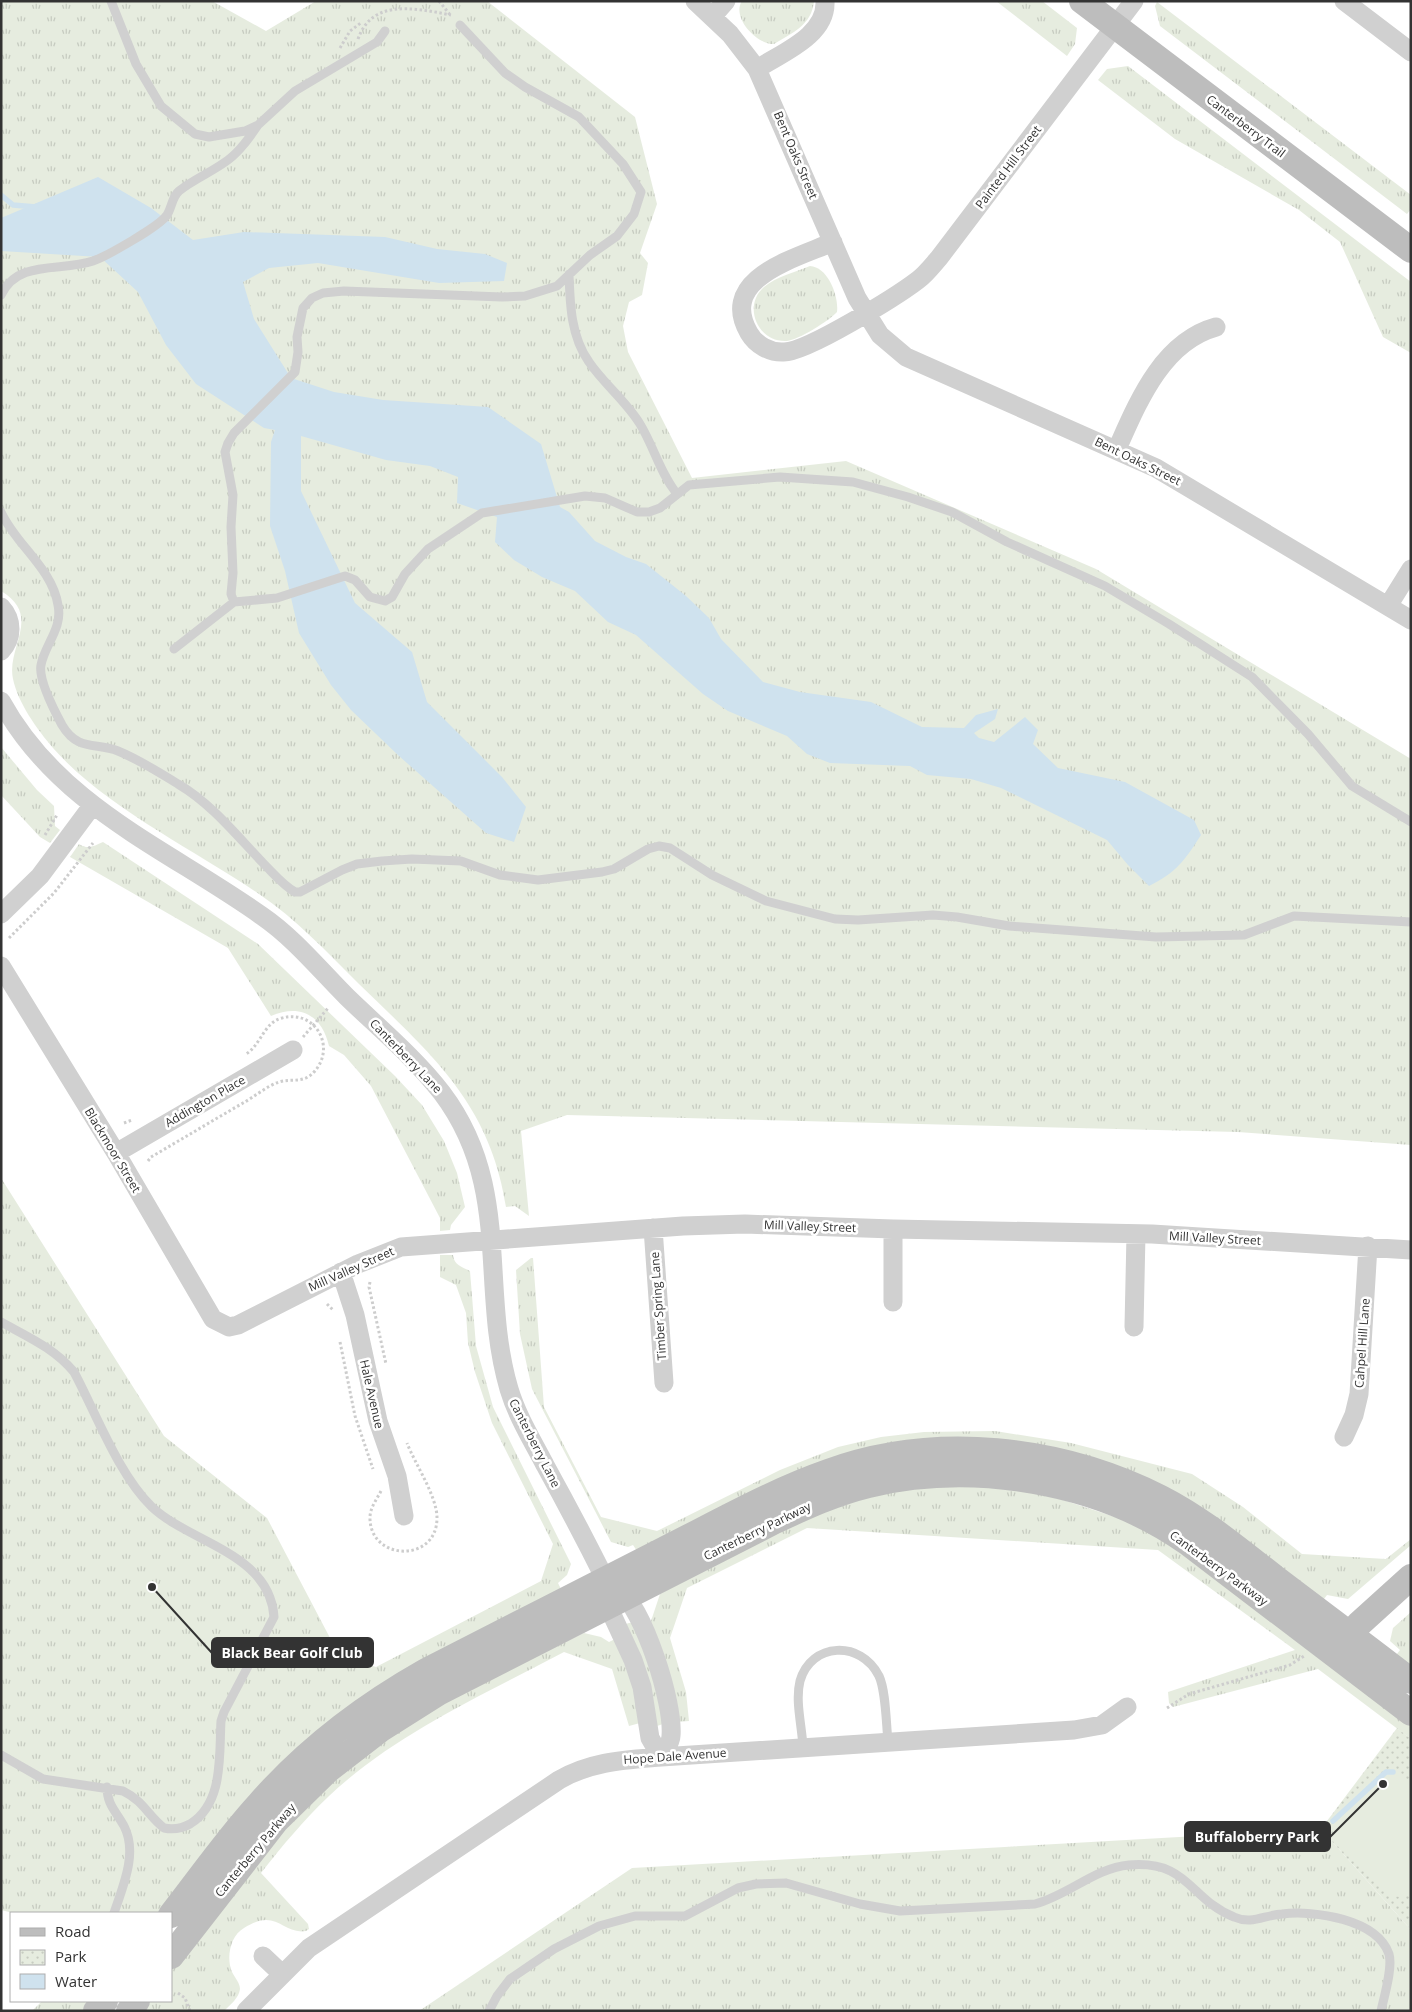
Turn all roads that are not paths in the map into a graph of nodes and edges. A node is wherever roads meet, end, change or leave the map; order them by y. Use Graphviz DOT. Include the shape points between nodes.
graph roads {
  1 [pos="111,1"];
  2 [pos="695,1"];
  3 [pos="726,1"];
  4 [pos="825,1"];
  5 [pos="1082,1"];
  6 [pos="1134,1"];
  7 [pos="1344,1"];
  8 [pos="712,17"];
  9 [pos="460,25"];
  10 [pos="1115,27"];
  11 [pos="385,31"];
  12 [pos="1411,52"];
  13 [pos="757,69"];
  14 [pos="258,125"];
  15 [pos="833,242"];
  16 [pos="1411,250"];
  17 [pos="569,274"];
  18 [pos="1,295"];
  19 [pos="865,313"];
  20 [pos="1216,327"];
  21 [pos="1117,449"];
  22 [pos="677,494"];
  23 [pos="1,512"];
  24 [pos="1411,569"];
  25 [pos="234,602"];
  26 [pos="1388,606"];
  27 [pos="1,607"];
  28 [pos="1411,620"];
  29 [pos="174,649"];
  30 [pos="3,652"];
  31 [pos="1,701"];
  32 [pos="92,806"];
  33 [pos="1411,822"];
  34 [pos="1,914"];
  35 [pos="1411,922"];
  36 [pos="1,966"];
  37 [pos="293,1050"];
  38 [pos="116,1153"];
  39 [pos="653,1228"];
  40 [pos="893,1229"];
  41 [pos="1136,1234"];
  42 [pos="491,1240"];
  43 [pos="1368,1246"];
  44 [pos="1411,1250"];
  45 [pos="340,1272"];
  46 [pos="893,1302"];
  47 [pos="1,1322"];
  48 [pos="229,1327"];
  49 [pos="1134,1327"];
  50 [pos="664,1384"];
  51 [pos="1344,1437"];
  52 [pos="404,1516"];
  53 [pos="1411,1577"];
  54 [pos="605,1580"];
  55 [pos="617,1601"];
  56 [pos="1340,1643"];
  57 [pos="1411,1681"];
  58 [pos="1127,1707"];
  59 [pos="1411,1713"];
  60 [pos="888,1740"];
  61 [pos="803,1747"];
  62 [pos="1,1755"];
  63 [pos="661,1757"];
  64 [pos="107,1788"];
  65 [pos="114,1912"];
  66 [pos="172,1914"];
  67 [pos="172,1955"];
  68 [pos="263,1956"];
  69 [pos="282,1974"];
  70 [pos="246,2011"];
  71 [pos="490,2011"];
  72 [pos="1381,2011"];
  1 -- 14 [label="lane" via="129,49 148,85 161,106 179,122 195,134 209,137 245,131"];
  2 -- 8 [label="street, Bent Oaks Street"];
  3 -- 8 [label="street"];
  4 -- 13 [label="street" via="822,20 813,32"];
  5 -- 10 [label="street, Canterberry Trail"];
  6 -- 10 [label="street, Painted Hill Street"];
  7 -- 12 [label="street"];
  8 -- 13 [label="street, Bent Oaks Street"];
  9 -- 17 [label="lane" via="505,73 579,116 623,164 641,192 634,214 617,236"];
  10 -- 16 [label="street, Canterberry Trail"];
  10 -- 19 [label="street, Painted Hill Street" via="930,269 904,290"];
  11 -- 14 [label="lane" via="377,42 295,91"];
  13 -- 15 [label="street, Bent Oaks Street"];
  14 -- 18 [label="lane" via="228,160 177,193 166,216 122,248 92,262 20,274 6,284"];
  15 -- 19 [label="street, Bent Oaks Street"];
  15 -- 19 [label="street" via="764,272 751,283 742,306 748,331 767,348 794,351"];
  17 -- 22 [label="lane" via="575,331 582,351 640,423 664,478"];
  17 -- 25 [label="lane" via="556,286 525,296 470,297 344,290 323,292 312,298 303,308 293,374 245,422 225,452 233,495 234,573 231,594"];
  19 -- 21 [label="street, Bent Oaks Street" via="880,335 906,357"];
  20 -- 21 [label="street" via="1185,341 1165,362 1142,393"];
  21 -- 26 [label="street, Bent Oaks Street" via="1178,480"];
  22 -- 25 [label="lane" via="660,508 649,512 637,512 595,496 482,513 428,549 406,574 392,597 385,600 370,597 355,580 345,576 289,595"];
  22 -- 33 [label="lane" via="689,485 711,482 780,477 826,478 884,490 952,512 1006,542 1105,586 1231,662 1268,691 1352,786"];
  23 -- 35 [label="lane" via="50,580 56,594 59,620 40,671 63,727 79,742 118,751 179,784 216,814 295,892 357,864 412,859 461,861 520,879 572,878 614,869 659,846 670,848 712,875 766,901 835,919 957,916 1009,926 1156,938 1244,935 1294,916"];
  24 -- 26 [label="street"];
  25 -- 29 [label="lane"];
  26 -- 28 [label="street, Bent Oaks Street"];
  27 -- 30 [label="street" via="11,626"];
  31 -- 32 [label="street, Canterberry Lane" via="39,757"];
  32 -- 34 [label="street" via="40,876"];
  32 -- 42 [label="street, Canterberry Lane" via="277,927 433,1082 458,1118 478,1163 488,1205"];
  36 -- 38 [label="street, Blackmoor Street"];
  37 -- 38 [label="street, Addington Place"];
  38 -- 48 [label="street, Blackmoor Street" via="212,1319"];
  39 -- 40 [label="street, Mill Valley Street" via="745,1224"];
  39 -- 42 [label="street, Mill Valley Street"];
  39 -- 50 [label="street, Timber Spring Lane"];
  40 -- 41 [label="street, Mill Valley Street"];
  40 -- 46 [label="street"];
  41 -- 43 [label="street, Mill Valley Street"];
  41 -- 49 [label="street"];
  42 -- 45 [label="street, Mill Valley Street" via="401,1247"];
  42 -- 54 [label="street, Canterberry Lane" via="501,1349 509,1391"];
  43 -- 44 [label="street, Mill Valley Street"];
  43 -- 51 [label="street, Cahpel Hill Lane" via="1359,1394"];
  45 -- 48 [label="street, Mill Valley Street"];
  45 -- 52 [label="street, Hale Avenue" via="355,1315 378,1421 397,1476"];
  47 -- 64 [label="lane" via="46,1346 74,1372 124,1470 152,1507 236,1558 262,1582 273,1602 272,1622 224,1712 215,1790 202,1813 187,1825 170,1830 159,1824 135,1797"];
  53 -- 56 [label="street"];
  54 -- 55 [label="street, Canterberry Lane"];
  54 -- 56 [label="street, Canterberry Parkway" via="763,1499 835,1469 910,1453 991,1450 1032,1455 1077,1466 1160,1498 1200,1522"];
  54 -- 66 [label="street, Canterberry Parkway" via="420,1675 346,1724 264,1797"];
  55 -- 56 [label="street, Canterberry Parkway" via="775,1521 848,1491 920,1477 999,1476 1034,1480 1076,1491 1154,1522"];
  55 -- 63 [label="street, Canterberry Lane" via="643,1694 650,1738"];
  55 -- 67 [label="street, Canterberry Parkway" via="438,1693 350,1751 276,1821"];
  56 -- 57 [label="street, Canterberry Parkway"];
  56 -- 59 [label="street, Canterberry Parkway"];
  58 -- 60 [label="street, Hope Dale Avenue" via="1102,1725 1074,1730"];
  60 -- 61 [label="street, Hope Dale Avenue"];
  60 -- 61 [label="lane" via="878,1675 867,1660 855,1652 836,1650 817,1657 803,1672 798,1696"];
  61 -- 63 [label="street, Hope Dale Avenue"];
  62 -- 64 [label="lane" via="43,1778"];
  63 -- 69 [label="street, Hope Dale Avenue" via="603,1762 570,1774 309,1948"];
  64 -- 65 [label="lane" via="108,1803 124,1826 130,1846 126,1878"];
  68 -- 69 [label="street"];
  69 -- 70 [label="street, Hope Dale Avenue"];
  71 -- 72 [label="lane" via="510,1979 554,1949 599,1926 634,1916 685,1916 738,1888 786,1883 870,1906 922,1911 1035,1904 1052,1900 1108,1871 1142,1864 1175,1872 1213,1906 1245,1921 1284,1913 1305,1914 1348,1921 1372,1931 1384,1944 1389,1956"];
}
